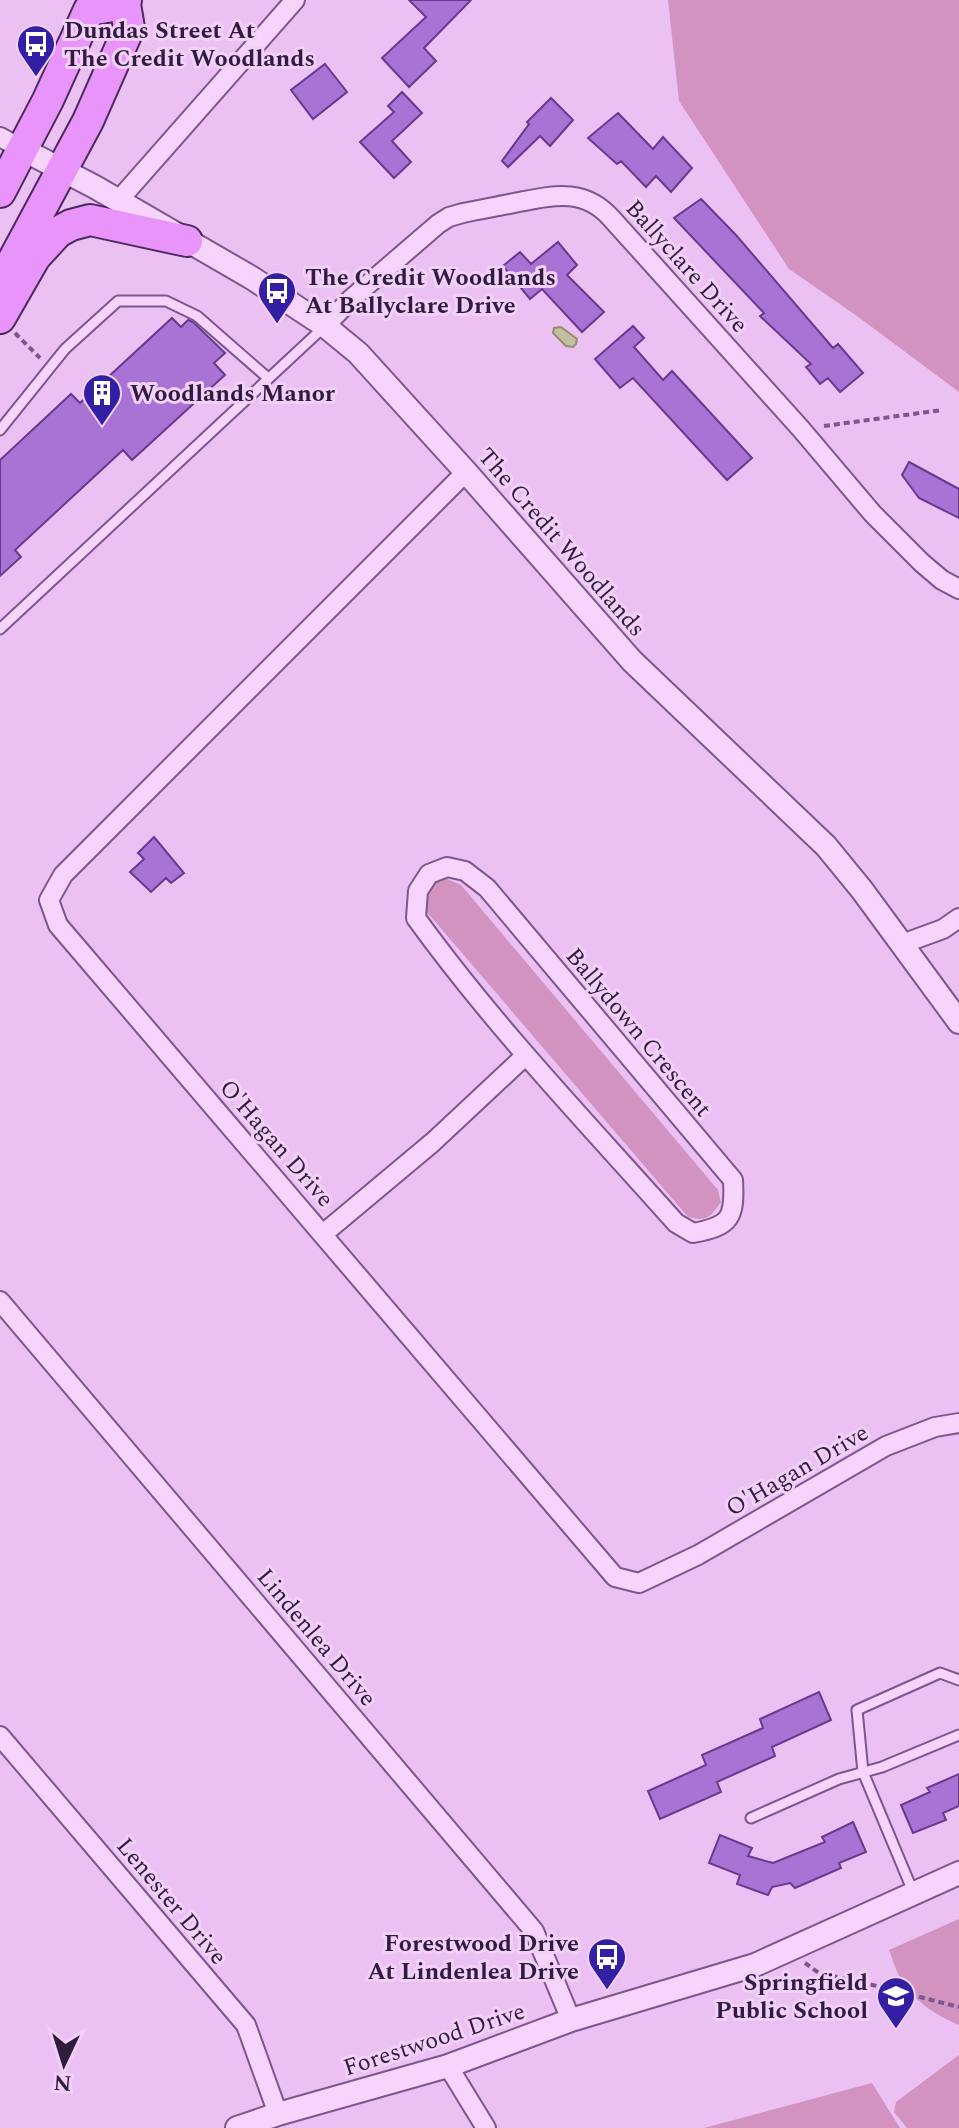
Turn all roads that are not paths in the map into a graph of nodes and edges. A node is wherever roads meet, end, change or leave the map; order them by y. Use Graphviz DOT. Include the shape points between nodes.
graph roads {
  1 [pos="295,0"];
  2 [pos="126,2"];
  3 [pos="11,143"];
  4 [pos="62,170"];
  5 [pos="0,192"];
  6 [pos="118,201"];
  7 [pos="187,241"];
  8 [pos="0,285"];
  9 [pos="4,322"];
  10 [pos="325,326"];
  11 [pos="268,378"];
  12 [pos="0,430"];
  13 [pos="466,472"];
  14 [pos="959,589"];
  15 [pos="0,629"];
  16 [pos="959,918"];
  17 [pos="902,944"];
  18 [pos="959,1022"];
  19 [pos="526,1055"];
  20 [pos="323,1234"];
  21 [pos="0,1301"];
  22 [pos="959,1423"];
  23 [pos="959,1680"];
  24 [pos="959,1735"];
  25 [pos="0,1736"];
  26 [pos="863,1772"];
  27 [pos="751,1818"];
  28 [pos="959,1873"];
  29 [pos="914,1894"];
  30 [pos="571,2020"];
  31 [pos="448,2066"];
  32 [pos="278,2114"];
  33 [pos="237,2128"];
  34 [pos="486,2128"];
  1 -- 6 [label="street"];
  2 -- 3 [label="main road" via="89,10 48,100"];
  2 -- 4 [label="main road" via="129,28"];
  3 -- 4 [label="street, The Credit Woodlands"];
  3 -- 5 [label="main road"];
  4 -- 6 [label="street, The Credit Woodlands"];
  4 -- 8 [label="main road"];
  6 -- 7 [label="street, The Credit Woodlands"];
  7 -- 9 [label="main road" via="90,220 71,225 35,257"];
  7 -- 10 [label="street, The Credit Woodlands"];
  10 -- 11 [label="lane"];
  10 -- 13 [label="street, The Credit Woodlands" via="358,353"];
  10 -- 14 [label="street, Ballyclare Drive" via="449,217 557,195 580,198 603,208 873,514 922,563"];
  11 -- 12 [label="lane" via="197,316 166,301 118,301 65,349"];
  11 -- 15 [label="lane"];
  13 -- 17 [label="street, The Credit Woodlands" via="632,661 826,846"];
  13 -- 20 [label="street, O'Hagan Drive" via="63,875 49,900 58,925"];
  16 -- 17 [label="street"];
  17 -- 18 [label="street, The Credit Woodlands"];
  19 -- 19 [label="street, Ballydown Crescent" via="676,1223 693,1233 726,1221 734,1201 733,1180 487,888 465,871 447,867 429,874 418,891 416,918"];
  19 -- 20 [label="street"];
  20 -- 22 [label="street, O'Hagan Drive" via="615,1577 639,1583 698,1555 886,1446"];
  21 -- 30 [label="street, Lindenlea Drive" via="534,1931"];
  23 -- 26 [label="lane" via="940,1673 857,1710"];
  24 -- 26 [label="lane"];
  25 -- 32 [label="street, Lenester Drive" via="246,2025"];
  26 -- 27 [label="lane"];
  26 -- 29 [label="lane"];
  28 -- 29 [label="street, Forestwood Drive"];
  29 -- 30 [label="street, Forestwood Drive" via="755,1965"];
  30 -- 31 [label="street, Forestwood Drive"];
  31 -- 32 [label="street, Forestwood Drive"];
  31 -- 34 [label="street"];
  32 -- 33 [label="street, Forestwood Drive"];
}
